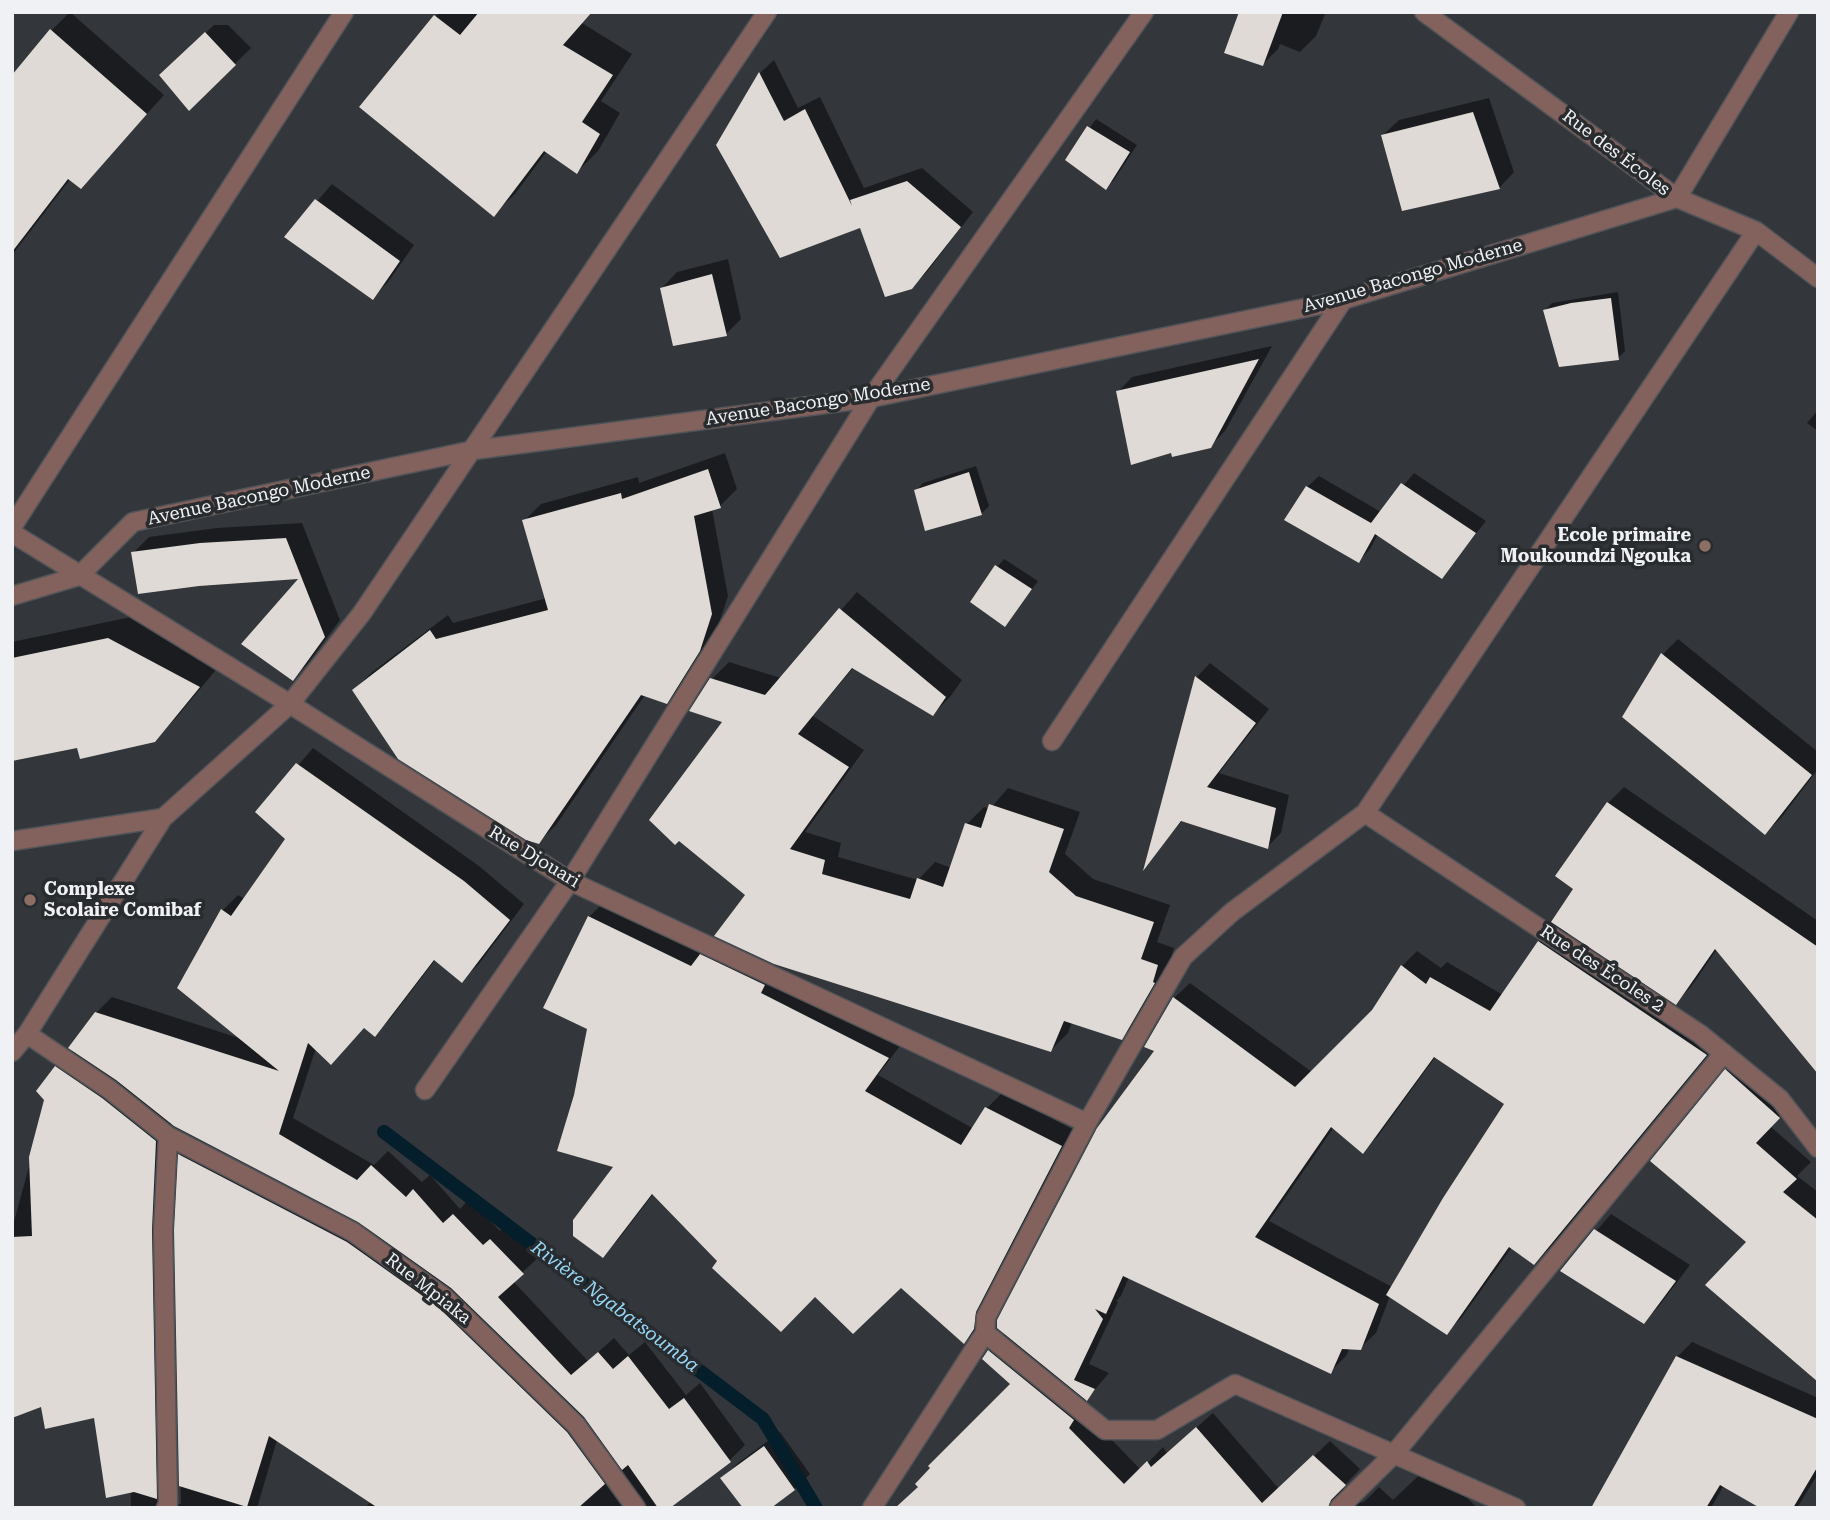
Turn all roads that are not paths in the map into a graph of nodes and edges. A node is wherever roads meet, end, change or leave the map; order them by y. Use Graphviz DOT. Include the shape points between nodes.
graph roads {
  1 [pos="344,12"];
  2 [pos="767,12"];
  3 [pos="1144,12"];
  4 [pos="1424,12"];
  5 [pos="1789,12"];
  6 [pos="1677,198"];
  7 [pos="1756,232"];
  8 [pos="1818,278"];
  9 [pos="1343,300"];
  10 [pos="871,398"];
  11 [pos="474,450"];
  12 [pos="12,527"];
  13 [pos="12,533"];
  14 [pos="79,576"];
  15 [pos="12,596"];
  16 [pos="290,704"];
  17 [pos="1052,741"];
  18 [pos="1365,813"];
  19 [pos="163,818"];
  20 [pos="12,841"];
  21 [pos="570,881"];
  22 [pos="27,1034"];
  23 [pos="12,1052"];
  24 [pos="1724,1053"];
  25 [pos="425,1090"];
  26 [pos="1087,1123"];
  27 [pos="168,1136"];
  28 [pos="1818,1148"];
  29 [pos="985,1333"];
  30 [pos="1394,1454"];
  31 [pos="873,1507"];
  32 [pos="166,1508"];
  33 [pos="636,1508"];
  34 [pos="1339,1508"];
  35 [pos="1516,1508"];
  1 -- 12 [label="street"];
  2 -- 11 [label="street"];
  3 -- 10 [label="street"];
  4 -- 6 [label="street, Rue des Écoles"];
  5 -- 6 [label="street"];
  6 -- 7 [label="street, Rue des Écoles"];
  6 -- 9 [label="street, Avenue Bacongo Moderne"];
  7 -- 8 [label="street, Rue des Écoles"];
  7 -- 18 [label="street"];
  9 -- 10 [label="street, Avenue Bacongo Moderne"];
  9 -- 17 [label="street"];
  10 -- 11 [label="street, Avenue Bacongo Moderne"];
  10 -- 21 [label="street"];
  11 -- 14 [label="street, Avenue Bacongo Moderne" via="132,523"];
  11 -- 16 [label="street" via="362,612"];
  13 -- 14 [label="street, Rue Djouari"];
  14 -- 15 [label="street, Avenue Bacongo Moderne"];
  14 -- 16 [label="street, Rue Djouari"];
  16 -- 19 [label="street"];
  16 -- 21 [label="street, Rue Djouari"];
  18 -- 24 [label="street, Rue des Écoles 2"];
  18 -- 26 [label="street" via="1232,912 1183,957"];
  19 -- 20 [label="street"];
  19 -- 22 [label="street"];
  21 -- 25 [label="street"];
  21 -- 26 [label="street, Rue Djouari"];
  22 -- 23 [label="street"];
  22 -- 27 [label="street, Rue Mpiaka"];
  24 -- 28 [label="street, Rue des Écoles 2" via="1780,1099"];
  24 -- 30 [label="street"];
  26 -- 29 [label="street" via="986,1317"];
  27 -- 32 [label="street" via="163,1230"];
  27 -- 33 [label="street, Rue Mpiaka" via="353,1232 443,1297 576,1425"];
  29 -- 30 [label="street" via="1105,1430 1157,1430 1235,1384"];
  29 -- 31 [label="street"];
  30 -- 34 [label="street"];
  30 -- 35 [label="street"];
}
